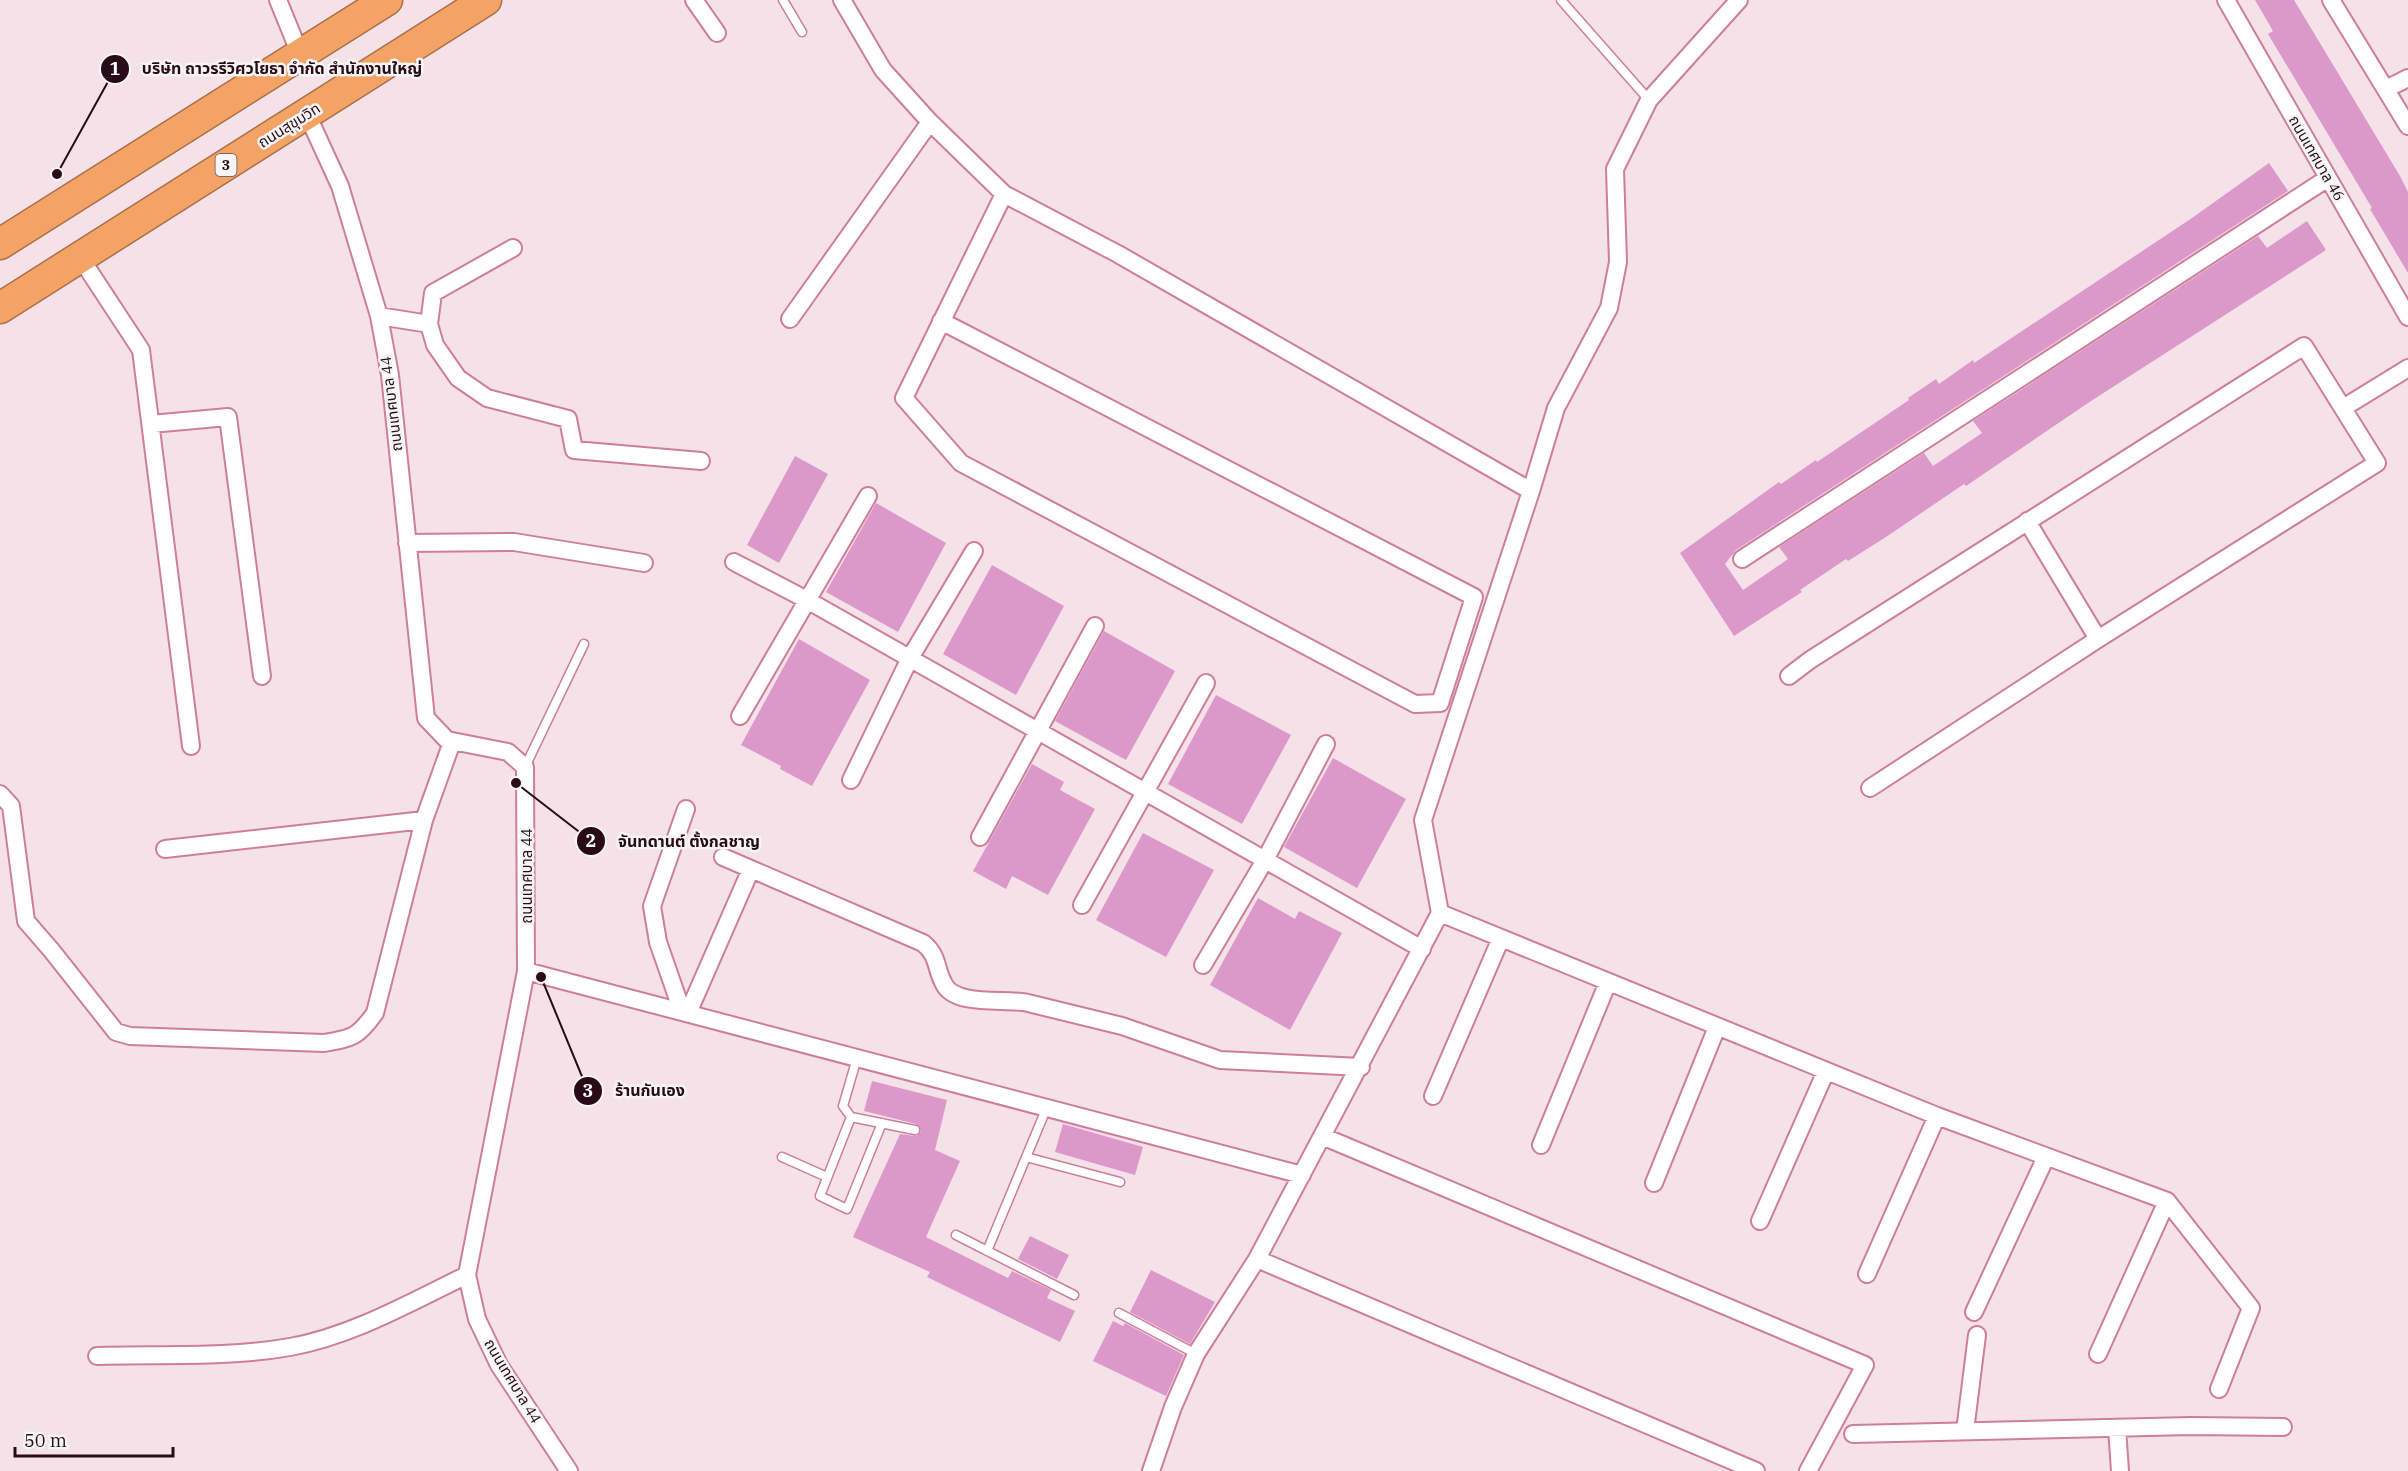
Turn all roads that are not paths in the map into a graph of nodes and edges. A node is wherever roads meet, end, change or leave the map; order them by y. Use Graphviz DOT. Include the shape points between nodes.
graph roads {
  1 [pos="278,0"];
  2 [pos="387,0"];
  3 [pos="486,0"];
  4 [pos="694,0"];
  5 [pos="783,0"];
  6 [pos="842,0"];
  7 [pos="1561,0"];
  8 [pos="1739,0"];
  9 [pos="2226,0"];
  10 [pos="2331,0"];
  11 [pos="802,32"];
  12 [pos="717,33"];
  13 [pos="300,54"];
  14 [pos="2408,78"];
  15 [pos="2386,89"];
  16 [pos="1649,100"];
  17 [pos="307,114"];
  18 [pos="930,122"];
  19 [pos="2408,126"];
  20 [pos="2328,178"];
  21 [pos="1004,194"];
  22 [pos="0,244"];
  23 [pos="513,248"];
  24 [pos="80,257"];
  25 [pos="0,308"];
  26 [pos="378,316"];
  27 [pos="2408,317"];
  28 [pos="790,319"];
  29 [pos="941,321"];
  30 [pos="429,324"];
  31 [pos="2408,368"];
  32 [pos="2343,408"];
  33 [pos="151,424"];
  34 [pos="701,460"];
  35 [pos="1531,492"];
  36 [pos="868,496"];
  37 [pos="2027,521"];
  38 [pos="407,543"];
  39 [pos="974,551"];
  40 [pos="1742,559"];
  41 [pos="734,562"];
  42 [pos="644,563"];
  43 [pos="807,600"];
  44 [pos="1095,626"];
  45 [pos="2098,639"];
  46 [pos="584,644"];
  47 [pos="910,658"];
  48 [pos="262,676"];
  49 [pos="1789,676"];
  50 [pos="1206,683"];
  51 [pos="740,716"];
  52 [pos="1037,731"];
  53 [pos="452,742"];
  54 [pos="1326,744"];
  55 [pos="190,746"];
  56 [pos="525,767"];
  57 [pos="851,780"];
  58 [pos="1870,788"];
  59 [pos="1144,791"];
  60 [pos="0,794"];
  61 [pos="686,809"];
  62 [pos="424,820"];
  63 [pos="980,837"];
  64 [pos="165,849"];
  65 [pos="723,857"];
  66 [pos="1265,860"];
  67 [pos="751,869"];
  68 [pos="1082,905"];
  69 [pos="1440,913"];
  70 [pos="1501,938"];
  71 [pos="1422,949"];
  72 [pos="1203,965"];
  73 [pos="526,971"];
  74 [pos="1608,982"];
  75 [pos="685,1012"];
  76 [pos="1717,1027"];
  77 [pos="857,1058"];
  78 [pos="1361,1067"];
  79 [pos="1826,1071"];
  80 [pos="1433,1096"];
  81 [pos="1047,1107"];
  82 [pos="1937,1116"];
  83 [pos="851,1117"];
  84 [pos="882,1123"];
  85 [pos="915,1130"];
  86 [pos="1322,1136"];
  87 [pos="1541,1146"];
  88 [pos="782,1157"];
  89 [pos="1026,1157"];
  90 [pos="2046,1157"];
  91 [pos="1302,1175"];
  92 [pos="827,1177"];
  93 [pos="1120,1182"];
  94 [pos="1654,1183"];
  95 [pos="2167,1201"];
  96 [pos="1760,1221"];
  97 [pos="956,1235"];
  98 [pos="987,1251"];
  99 [pos="1257,1259"];
  100 [pos="1867,1274"];
  101 [pos="467,1275"];
  102 [pos="1074,1295"];
  103 [pos="1974,1312"];
  104 [pos="1119,1313"];
  105 [pos="1977,1335"];
  106 [pos="1196,1354"];
  107 [pos="2098,1354"];
  108 [pos="98,1356"];
  109 [pos="2219,1389"];
  110 [pos="2283,1427"];
  111 [pos="2117,1428"];
  112 [pos="1965,1431"];
  113 [pos="1853,1434"];
  114 [pos="569,1471"];
  115 [pos="1151,1471"];
  116 [pos="1756,1471"];
  117 [pos="1808,1471"];
  118 [pos="2120,1471"];
  1 -- 13 [label="street"];
  2 -- 13 [label="highway"];
  3 -- 17 [label="highway, ถนนสุขุมวิท / 3"];
  4 -- 12 [label="street"];
  5 -- 11 [label="lane"];
  6 -- 18 [label="street" via="884,70"];
  7 -- 16 [label="lane"];
  8 -- 16 [label="street"];
  9 -- 20 [label="street, ถนนเทศบาล 46"];
  10 -- 15 [label="street"];
  13 -- 22 [label="highway"];
  14 -- 15 [label="street"];
  15 -- 19 [label="street"];
  16 -- 35 [label="street" via="1615,169 1618,262 1609,308 1556,408"];
  17 -- 24 [label="highway, ถนนสุขุมวิท / 3"];
  17 -- 26 [label="street, ถนนเทศบาล 44" via="340,186"];
  18 -- 21 [label="street"];
  18 -- 28 [label="street"];
  20 -- 27 [label="street, ถนนเทศบาล 46"];
  20 -- 40 [label="street"];
  21 -- 29 [label="street"];
  21 -- 35 [label="street" via="1118,254"];
  23 -- 30 [label="street" via="433,293"];
  24 -- 25 [label="highway, ถนนสุขุมวิท / 3"];
  24 -- 33 [label="street" via="141,350"];
  26 -- 30 [label="street"];
  26 -- 38 [label="street, ถนนเทศบาล 44" via="390,375"];
  29 -- 29 [label="street" via="904,398 961,463 1415,704 1440,704 1474,597"];
  30 -- 34 [label="street" via="435,345 458,378 487,398 568,419 574,450"];
  31 -- 32 [label="street"];
  32 -- 37 [label="street" via="2304,346"];
  32 -- 45 [label="street" via="2377,463"];
  33 -- 48 [label="street" via="228,417"];
  33 -- 55 [label="street"];
  35 -- 69 [label="street" via="1424,820"];
  36 -- 43 [label="street"];
  37 -- 45 [label="street"];
  37 -- 49 [label="street"];
  38 -- 42 [label="street" via="514,542"];
  38 -- 53 [label="street, ถนนเทศบาล 44" via="426,718"];
  39 -- 47 [label="street"];
  41 -- 43 [label="street"];
  43 -- 47 [label="street"];
  43 -- 51 [label="street"];
  44 -- 52 [label="street"];
  45 -- 58 [label="street"];
  46 -- 56 [label="lane"];
  47 -- 52 [label="street"];
  47 -- 57 [label="street"];
  50 -- 59 [label="street"];
  52 -- 59 [label="street"];
  52 -- 63 [label="street"];
  53 -- 56 [label="street" via="508,752"];
  53 -- 62 [label="street"];
  54 -- 66 [label="street"];
  56 -- 73 [label="street, ถนนเทศบาล 44"];
  59 -- 66 [label="street"];
  59 -- 68 [label="street"];
  60 -- 62 [label="street" via="11,806 26,921 116,1032 130,1036 324,1043 348,1039 362,1031 375,1013"];
  61 -- 75 [label="street" via="652,906 658,942"];
  62 -- 64 [label="street"];
  65 -- 67 [label="street"];
  66 -- 71 [label="street"];
  66 -- 72 [label="street"];
  67 -- 75 [label="street"];
  67 -- 78 [label="street" via="923,943 933,951 944,985 951,994 966,999 1028,1003 1122,1026 1220,1060"];
  69 -- 70 [label="street"];
  69 -- 71 [label="street"];
  70 -- 74 [label="street"];
  70 -- 80 [label="street"];
  71 -- 78 [label="street"];
  73 -- 75 [label="street"];
  73 -- 101 [label="street, ถนนเทศบาล 44"];
  74 -- 76 [label="street"];
  74 -- 87 [label="street"];
  75 -- 77 [label="street"];
  76 -- 79 [label="street"];
  76 -- 94 [label="street"];
  77 -- 81 [label="street"];
  77 -- 83 [label="lane" via="843,1106"];
  78 -- 86 [label="street"];
  79 -- 82 [label="street"];
  79 -- 96 [label="street"];
  81 -- 89 [label="lane"];
  81 -- 91 [label="street"];
  82 -- 90 [label="street"];
  82 -- 100 [label="street"];
  83 -- 84 [label="lane"];
  83 -- 92 [label="lane"];
  84 -- 85 [label="lane"];
  84 -- 92 [label="lane" via="847,1209 820,1196"];
  86 -- 91 [label="street"];
  86 -- 117 [label="street" via="1865,1365"];
  88 -- 92 [label="lane"];
  89 -- 93 [label="lane"];
  89 -- 98 [label="lane"];
  90 -- 95 [label="street"];
  90 -- 103 [label="street"];
  91 -- 99 [label="street"];
  95 -- 107 [label="street"];
  95 -- 109 [label="street" via="2251,1308"];
  97 -- 98 [label="lane"];
  98 -- 102 [label="lane"];
  99 -- 106 [label="street"];
  99 -- 116 [label="street"];
  101 -- 108 [label="street" via="381,1317 290,1347"];
  101 -- 114 [label="street, ถนนเทศบาล 44" via="477,1319 499,1365"];
  104 -- 106 [label="lane"];
  105 -- 112 [label="street"];
  106 -- 115 [label="street"];
  110 -- 111 [label="street"];
  111 -- 112 [label="street"];
  111 -- 118 [label="street"];
  112 -- 113 [label="street"];
}
